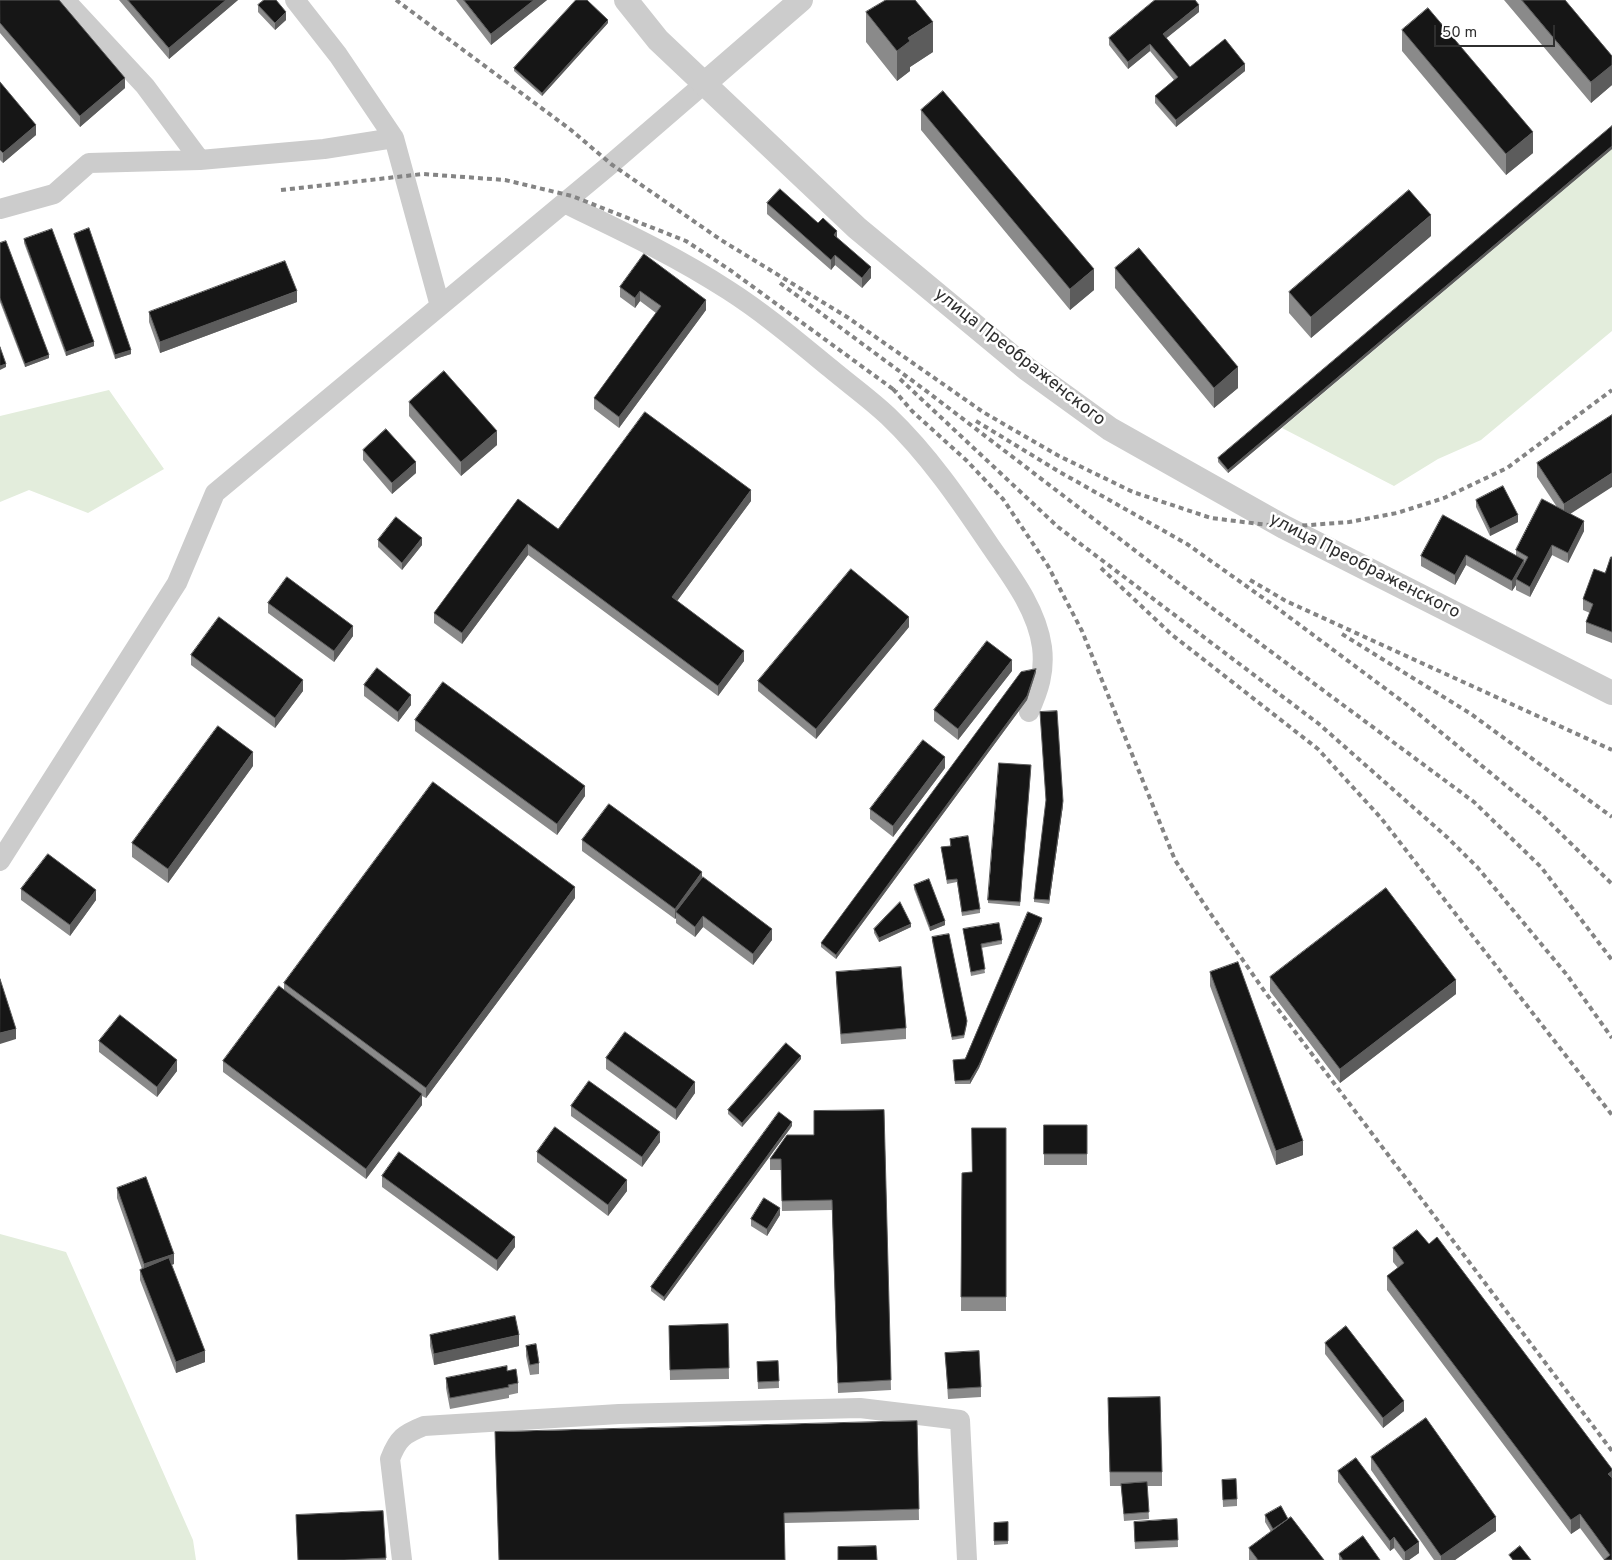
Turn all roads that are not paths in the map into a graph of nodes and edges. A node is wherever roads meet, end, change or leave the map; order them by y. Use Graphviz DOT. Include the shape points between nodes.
graph roads {
  1 [pos="65,0"];
  2 [pos="294,0"];
  3 [pos="626,0"];
  4 [pos="801,0"];
  5 [pos="705,83"];
  6 [pos="394,138"];
  7 [pos="200,160"];
  8 [pos="564,203"];
  9 [pos="0,209"];
  10 [pos="440,306"];
  11 [pos="1612,693"];
  12 [pos="1029,712"];
  13 [pos="0,861"];
  14 [pos="402,1560"];
  15 [pos="967,1560"];
  1 -- 7 [label="street" via="144,86"];
  2 -- 6 [label="street" via="338,55"];
  3 -- 5 [label="street, улица Преображенского" via="658,40"];
  4 -- 5 [label="street"];
  5 -- 8 [label="street"];
  5 -- 11 [label="street, улица Преображенского" via="857,228 1027,369 1110,429 1284,527"];
  6 -- 7 [label="street" via="324,149"];
  6 -- 10 [label="street"];
  7 -- 9 [label="street" via="89,162 54,194"];
  8 -- 10 [label="street"];
  8 -- 12 [label="street" via="665,251 729,290 888,416 932,465 970,516 1036,620 1043,674"];
  10 -- 13 [label="street" via="215,493 177,583"];
  14 -- 15 [label="street" via="390,1459 396,1444 406,1434 424,1426 620,1414 860,1408 960,1420"];
}
